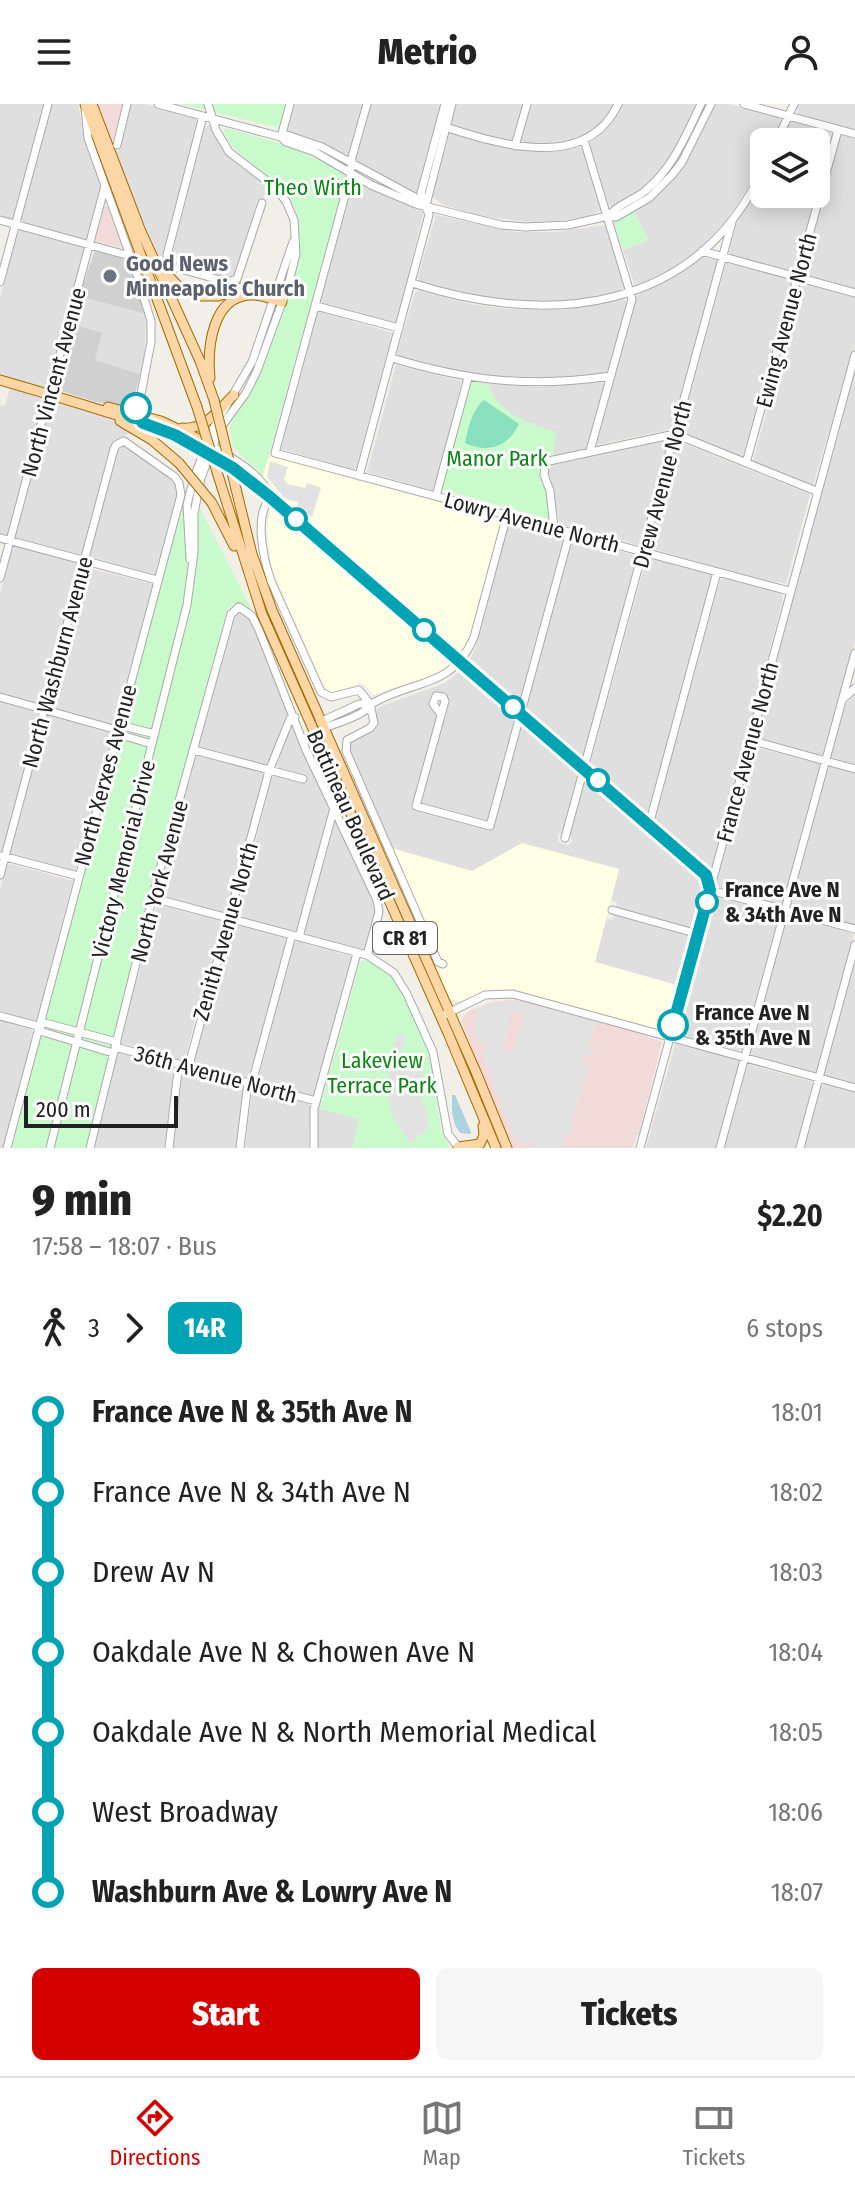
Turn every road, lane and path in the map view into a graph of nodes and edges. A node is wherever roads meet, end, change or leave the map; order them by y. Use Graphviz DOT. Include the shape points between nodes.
graph roads {
  1 [pos="48,104"];
  2 [pos="127,104"];
  3 [pos="158,104"];
  4 [pos="208,104"];
  5 [pos="290,104"];
  6 [pos="367,104"];
  7 [pos="445,104"];
  8 [pos="452,104"];
  9 [pos="527,104"];
  10 [pos="618,104"];
  11 [pos="701,104"];
  12 [pos="711,104"];
  13 [pos="744,104"];
  14 [pos="794,104"];
  15 [pos="87,105"];
  16 [pos="788,116"];
  17 [pos="208,117"];
  18 [pos="443,126"];
  19 [pos="782,128"];
  20 [pos="838,130"];
  21 [pos="855,134"];
  22 [pos="281,137"];
  23 [pos="584,140"];
  24 [pos="117,145"];
  25 [pos="515,146"];
  26 [pos="351,168"];
  27 [pos="105,186"];
  28 [pos="750,191"];
  29 [pos="262,203"];
  30 [pos="426,205"];
  31 [pos="608,216"];
  32 [pos="0,220"];
  33 [pos="732,222"];
  34 [pos="16,225"];
  35 [pos="90,245"];
  36 [pos="702,251"];
  37 [pos="130,256"];
  38 [pos="152,257"];
  39 [pos="723,257"];
  40 [pos="798,277"];
  41 [pos="0,282"];
  42 [pos="412,283"];
  43 [pos="631,292"];
  44 [pos="855,293"];
  45 [pos="279,297"];
  46 [pos="316,306"];
  47 [pos="399,328"];
  48 [pos="855,355"];
  49 [pos="392,358"];
  50 [pos="611,376"];
  51 [pos="468,378"];
  52 [pos="0,380"];
  53 [pos="49,394"];
  54 [pos="234,395"];
  55 [pos="213,397"];
  56 [pos="89,405"];
  57 [pos="135,413"];
  58 [pos="143,423"];
  59 [pos="177,428"];
  60 [pos="675,434"];
  61 [pos="114,449"];
  62 [pos="209,449"];
  63 [pos="590,451"];
  64 [pos="746,463"];
  65 [pos="359,476"];
  66 [pos="816,491"];
  67 [pos="436,496"];
  68 [pos="270,497"];
  69 [pos="507,515"];
  70 [pos="554,528"];
  71 [pos="570,532"];
  72 [pos="0,538"];
  73 [pos="10,541"];
  74 [pos="643,552"];
  75 [pos="84,561"];
  76 [pos="717,572"];
  77 [pos="0,578"];
  78 [pos="157,580"];
  79 [pos="789,591"];
  80 [pos="254,593"];
  81 [pos="855,653"];
  82 [pos="461,662"];
  83 [pos="855,688"];
  84 [pos="0,697"];
  85 [pos="842,700"];
  86 [pos="370,704"];
  87 [pos="44,710"];
  88 [pos="440,713"];
  89 [pos="520,713"];
  90 [pos="295,717"];
  91 [pos="319,726"];
  92 [pos="117,730"];
  93 [pos="155,734"];
  94 [pos="750,740"];
  95 [pos="152,744"];
  96 [pos="194,750"];
  97 [pos="825,761"];
  98 [pos="584,768"];
  99 [pos="855,769"];
  100 [pos="269,771"];
  101 [pos="303,779"];
  102 [pos="334,807"];
  103 [pos="649,825"];
  104 [pos="565,838"];
  105 [pos="2,856"];
  106 [pos="0,875"];
  107 [pos="78,876"];
  108 [pos="711,888"];
  109 [pos="153,898"];
  110 [pos="785,909"];
  111 [pos="612,910"];
  112 [pos="230,919"];
  113 [pos="855,929"];
  114 [pos="698,934"];
  115 [pos="295,936"];
  116 [pos="855,945"];
  117 [pos="357,953"];
  118 [pos="367,955"];
  119 [pos="443,964"];
  120 [pos="445,1015"];
  121 [pos="0,1016"];
  122 [pos="38,1026"];
  123 [pos="80,1031"];
  124 [pos="448,1033"];
  125 [pos="669,1038"];
  126 [pos="77,1042"];
  127 [pos="115,1047"];
  128 [pos="744,1058"];
  129 [pos="185,1066"];
  130 [pos="819,1078"];
  131 [pos="250,1083"];
  132 [pos="855,1088"];
  133 [pos="316,1101"];
  134 [pos="7,1148"];
  135 [pos="50,1148"];
  136 [pos="90,1148"];
  137 [pos="169,1148"];
  138 [pos="240,1148"];
  139 [pos="314,1148"];
  140 [pos="459,1148"];
  141 [pos="496,1148"];
  142 [pos="507,1148"];
  143 [pos="640,1148"];
  144 [pos="720,1148"];
  145 [pos="800,1148"];
  1 -- 34 [label="street"];
  2 -- 24 [label="street"];
  3 -- 17 [label="street"];
  4 -- 17 [label="street"];
  5 -- 22 [label="street"];
  6 -- 26 [label="street"];
  7 -- 18 [label="street"];
  8 -- 18 [label="street"];
  9 -- 25 [label="street"];
  10 -- 23 [label="street" via="602,128"];
  11 -- 31 [label="street" via="665,171"];
  12 -- 31 [label="street" via="682,162 662,187 636,207"];
  13 -- 16 [label="street"];
  14 -- 16 [label="street"];
  15 -- 27 [label="street" via="88,138"];
  15 -- 38 [label="main road, CR 81"];
  15 -- 80 [label="main road, CR 81, bridge" via="197,407"];
  16 -- 19 [label="street"];
  16 -- 20 [label="street"];
  17 -- 22 [label="street"];
  17 -- 29 [label="street" via="167,255 170,266 227,282 237,279"];
  17 -- 45 [label="street" via="229,152 286,201 296,233 295,262"];
  18 -- 25 [label="street"];
  18 -- 30 [label="street"];
  20 -- 21 [label="street"];
  20 -- 40 [label="street, Ewing Avenue North"];
  22 -- 26 [label="street"];
  23 -- 25 [label="street"];
  23 -- 31 [label="street"];
  26 -- 30 [label="street" via="417,196"];
  26 -- 46 [label="street"];
  27 -- 35 [label="street, North Vincent Avenue"];
  27 -- 37 [label="street"];
  28 -- 33 [label="street"];
  30 -- 31 [label="street" via="525,227"];
  30 -- 42 [label="street" via="429,215"];
  31 -- 43 [label="street"];
  32 -- 34 [label="street"];
  33 -- 36 [label="street"];
  33 -- 39 [label="street, Drew Avenue North"];
  34 -- 35 [label="street"];
  34 -- 41 [label="street"];
  35 -- 37 [label="street"];
  35 -- 53 [label="street, North Vincent Avenue"];
  36 -- 39 [label="street"];
  36 -- 43 [label="street" via="665,277"];
  37 -- 57 [label="street" via="152,336"];
  38 -- 45 [label="main road" via="188,293 214,297 248,286"];
  38 -- 55 [label="main road, CR 81"];
  39 -- 40 [label="street"];
  39 -- 60 [label="street, Drew Avenue North"];
  40 -- 44 [label="street"];
  40 -- 64 [label="street, Ewing Avenue North"];
  42 -- 43 [label="street" via="480,302 530,306"];
  42 -- 47 [label="street"];
  43 -- 50 [label="street"];
  45 -- 54 [label="street"];
  45 -- 55 [label="main road" via="243,296 220,314 210,350"];
  45 -- 62 [label="street" via="253,380"];
  46 -- 47 [label="street"];
  46 -- 65 [label="street, Lowry Avenue North" via="275,453"];
  47 -- 49 [label="street"];
  48 -- 66 [label="street, France Avenue North"];
  49 -- 51 [label="street"];
  49 -- 65 [label="street"];
  50 -- 51 [label="street" via="549,383"];
  50 -- 63 [label="street"];
  51 -- 67 [label="street"];
  52 -- 53 [label="main road"];
  53 -- 56 [label="main road"];
  53 -- 73 [label="street, North Vincent Avenue"];
  54 -- 59 [label="main road" via="214,417 198,426"];
  54 -- 62 [label="street"];
  55 -- 91 [label="main road, Bottineau Boulevard / CR 81, bridge" via="252,554"];
  56 -- 57 [label="main road"];
  56 -- 58 [label="main road"];
  56 -- 80 [label="main road, bridge" via="137,430 179,463 212,503"];
  57 -- 58 [label="street"];
  57 -- 59 [label="main road"];
  58 -- 62 [label="main road"];
  59 -- 62 [label="main road"];
  60 -- 63 [label="street"];
  60 -- 64 [label="street"];
  60 -- 74 [label="street, Drew Avenue North"];
  61 -- 75 [label="street, North Washburn Avenue"];
  61 -- 78 [label="street, North Xerxes Avenue" via="120,442 128,443 179,483 179,504"];
  62 -- 68 [label="street"];
  62 -- 93 [label="street, Victory Memorial Drive" via="187,505 192,569 187,605"];
  63 -- 70 [label="street" via="549,461 544,469"];
  64 -- 66 [label="street"];
  65 -- 67 [label="street, Lowry Avenue North"];
  66 -- 79 [label="street, France Avenue North"];
  67 -- 69 [label="street, Lowry Avenue North"];
  68 -- 82 [label="street"];
  68 -- 86 [label="street" via="262,529 266,564 321,692 331,697 359,690"];
  69 -- 70 [label="street, Lowry Avenue North"];
  69 -- 82 [label="street" via="474,637"];
  70 -- 71 [label="street, Lowry Avenue North"];
  71 -- 74 [label="street, Lowry Avenue North"];
  71 -- 89 [label="street"];
  72 -- 73 [label="street"];
  73 -- 75 [label="street"];
  73 -- 77 [label="street, North Vincent Avenue"];
  74 -- 76 [label="street, Lowry Avenue North"];
  74 -- 98 [label="street, Drew Avenue North"];
  75 -- 78 [label="street"];
  75 -- 87 [label="street, North Washburn Avenue"];
  76 -- 79 [label="street, Lowry Avenue North"];
  76 -- 103 [label="street"];
  78 -- 92 [label="street, North Xerxes Avenue"];
  79 -- 94 [label="street, France Avenue North"];
  80 -- 91 [label="main road, Bottineau Boulevard / CR 81"];
  81 -- 85 [label="street"];
  82 -- 86 [label="street" via="439,678"];
  82 -- 89 [label="street"];
  83 -- 85 [label="street"];
  84 -- 87 [label="street"];
  85 -- 97 [label="street"];
  86 -- 91 [label="street" via="364,711"];
  86 -- 119 [label="street" via="372,726 347,740 346,751"];
  87 -- 92 [label="street"];
  87 -- 105 [label="street, North Washburn Avenue"];
  88 -- 89 [label="street" via="416,806 490,826"];
  89 -- 98 [label="street"];
  90 -- 96 [label="street, North York Avenue" via="252,616 239,607 231,614"];
  90 -- 100 [label="street, Zenith Avenue North"];
  90 -- 102 [label="street"];
  91 -- 120 [label="main road, Bottineau Boulevard / CR 81"];
  92 -- 93 [label="street" via="123,726"];
  92 -- 95 [label="street"];
  92 -- 107 [label="street, North Xerxes Avenue"];
  93 -- 95 [label="street, Victory Memorial Drive"];
  94 -- 97 [label="street"];
  94 -- 108 [label="street, France Avenue North"];
  95 -- 123 [label="street, Victory Memorial Drive"];
  96 -- 100 [label="street"];
  96 -- 109 [label="street, North York Avenue"];
  97 -- 99 [label="street"];
  97 -- 110 [label="street"];
  98 -- 103 [label="street"];
  98 -- 104 [label="street, Drew Avenue North"];
  100 -- 101 [label="street"];
  100 -- 112 [label="street, Zenith Avenue North"];
  102 -- 115 [label="street"];
  102 -- 118 [label="street" via="377,900 379,912"];
  103 -- 108 [label="street" via="706,875"];
  105 -- 106 [label="street, North Washburn Avenue"];
  105 -- 107 [label="street"];
  107 -- 122 [label="street, North Xerxes Avenue"];
  108 -- 110 [label="street"];
  108 -- 114 [label="street, France Avenue North"];
  109 -- 112 [label="street"];
  109 -- 127 [label="street, North York Avenue"];
  110 -- 113 [label="street"];
  110 -- 128 [label="street"];
  111 -- 114 [label="street"];
  112 -- 115 [label="street"];
  112 -- 129 [label="street, Zenith Avenue North"];
  114 -- 125 [label="street, France Avenue North"];
  115 -- 117 [label="street"];
  115 -- 131 [label="street"];
  116 -- 130 [label="street"];
  117 -- 118 [label="street"];
  117 -- 133 [label="street"];
  118 -- 140 [label="street" via="394,973 407,994 433,1052 448,1134"];
  120 -- 124 [label="main road, Bottineau Boulevard / CR 81"];
  120 -- 125 [label="street" via="485,995 506,993"];
  120 -- 142 [label="main road, Bottineau Boulevard / CR 81"];
  121 -- 122 [label="street"];
  122 -- 123 [label="street"];
  122 -- 126 [label="street"];
  122 -- 134 [label="street, North Xerxes Avenue"];
  123 -- 126 [label="street, Victory Memorial Drive"];
  123 -- 127 [label="street"];
  124 -- 140 [label="main road" via="484,1131 480,1144"];
  124 -- 141 [label="main road, Bottineau Boulevard / CR 81"];
  125 -- 128 [label="street"];
  125 -- 143 [label="street, France Avenue North"];
  126 -- 127 [label="street"];
  126 -- 135 [label="street, Victory Memorial Drive"];
  127 -- 129 [label="street, 36th Avenue North"];
  127 -- 136 [label="street, North York Avenue"];
  128 -- 130 [label="street"];
  128 -- 144 [label="street"];
  129 -- 131 [label="street, 36th Avenue North"];
  129 -- 137 [label="street, Zenith Avenue North" via="177,1079"];
  130 -- 132 [label="street"];
  130 -- 145 [label="street"];
  131 -- 133 [label="street, 36th Avenue North"];
  131 -- 138 [label="street"];
  133 -- 139 [label="street"];
}
